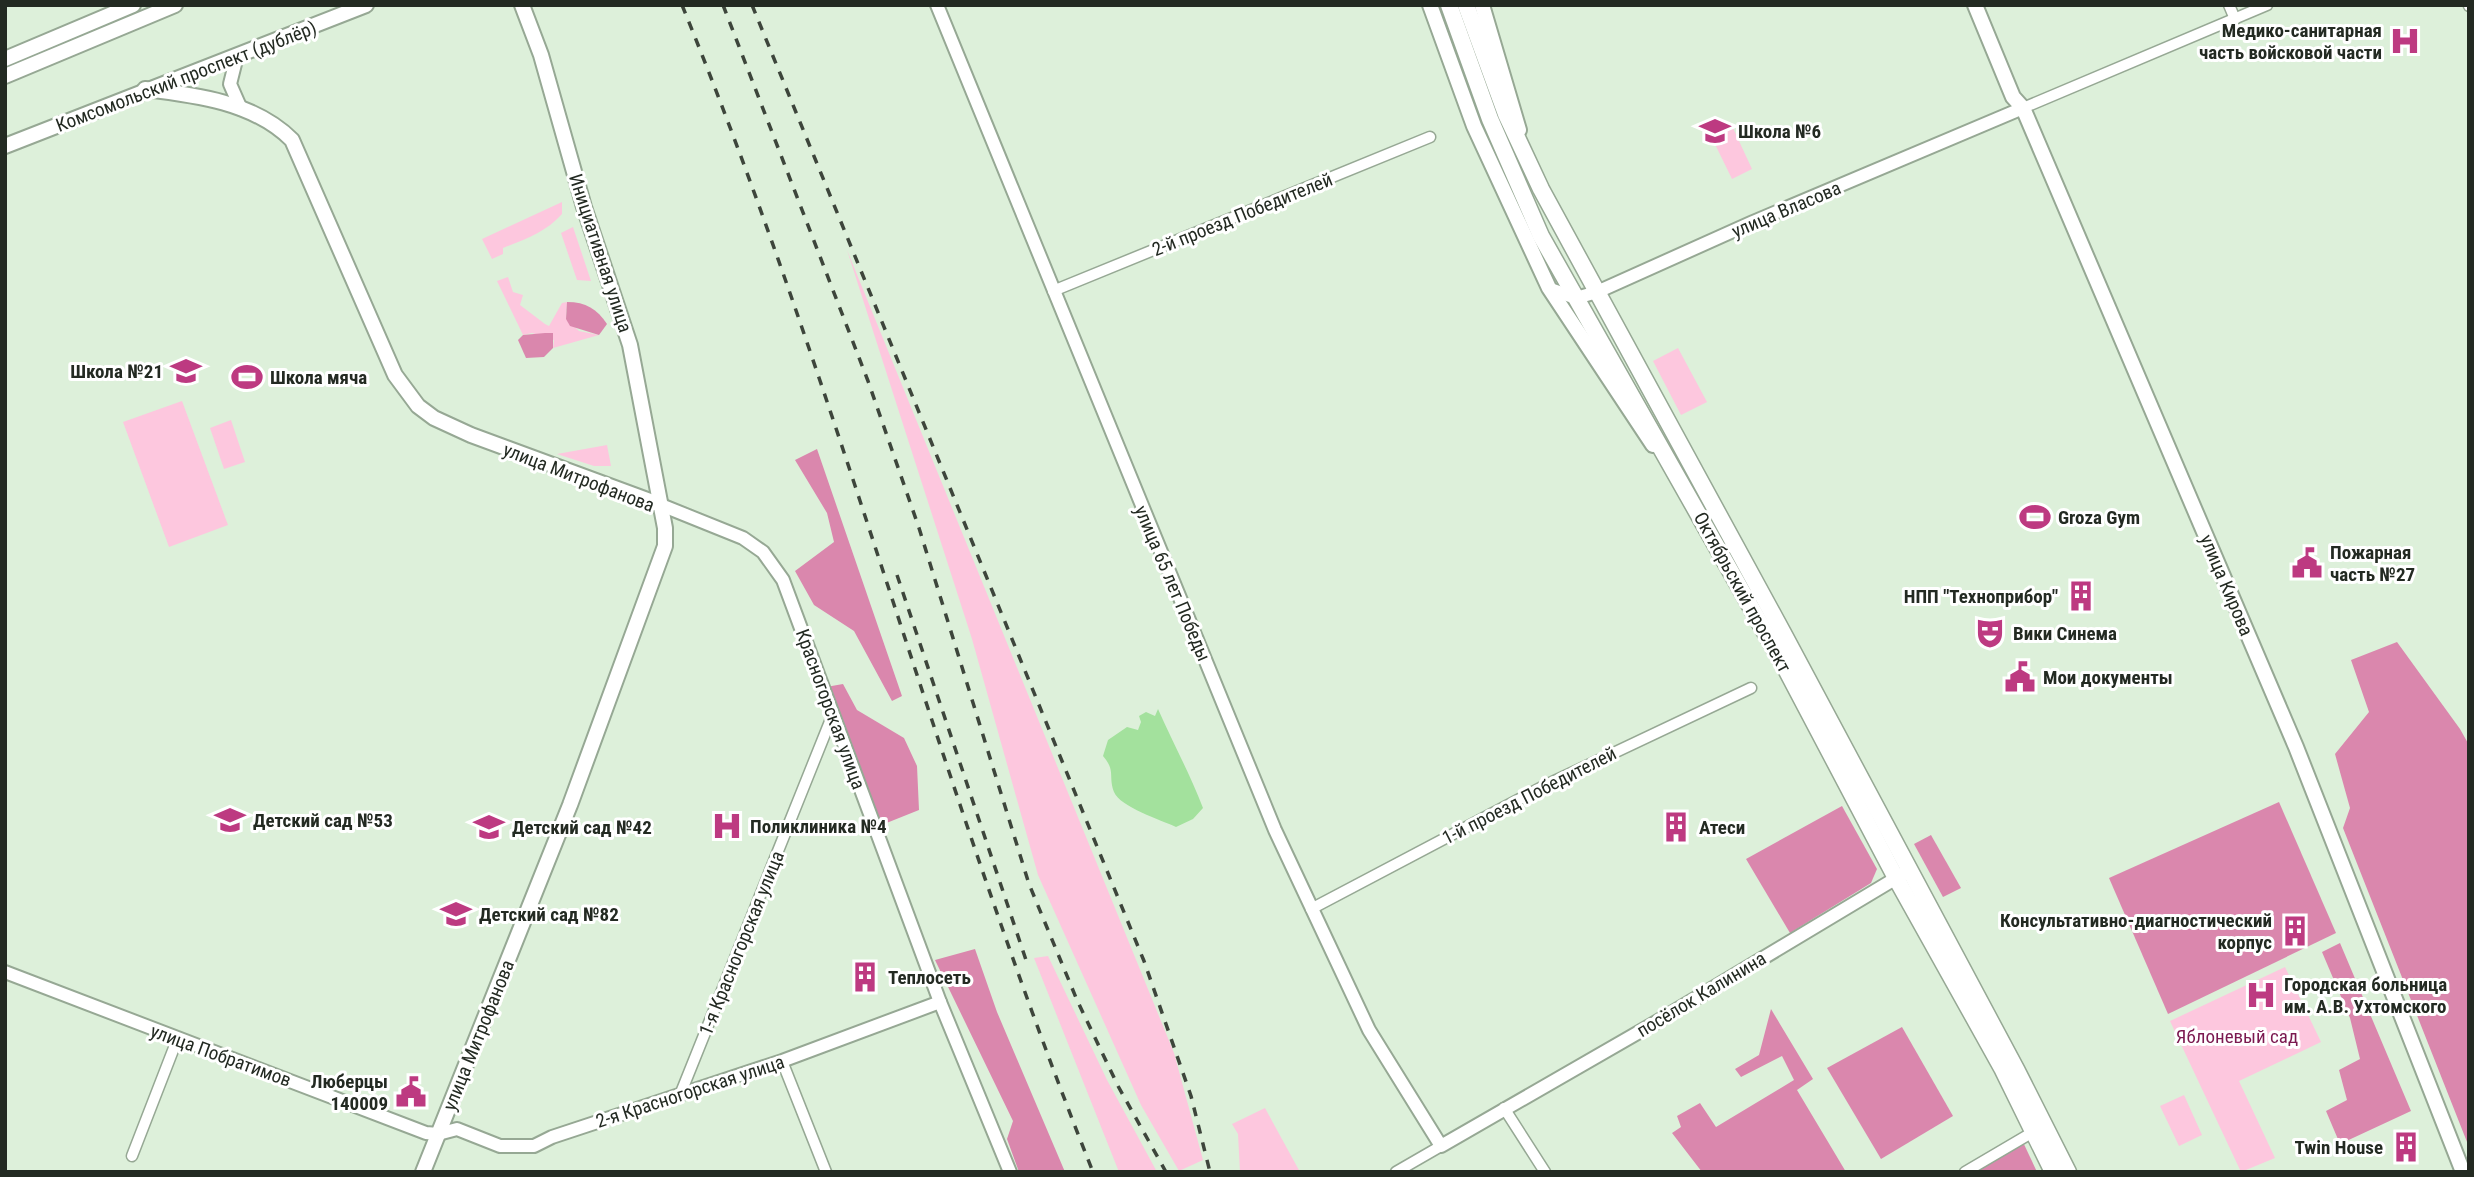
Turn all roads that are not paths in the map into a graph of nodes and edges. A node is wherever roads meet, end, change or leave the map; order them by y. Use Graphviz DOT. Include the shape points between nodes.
graph roads {
  1 [pos="133,5"];
  2 [pos="175,5"];
  3 [pos="366,5"];
  4 [pos="522,5"];
  5 [pos="937,5"];
  6 [pos="1430,5"];
  7 [pos="1449,5"];
  8 [pos="1466,5"];
  9 [pos="1482,5"];
  10 [pos="1975,5"];
  11 [pos="2229,5"];
  12 [pos="2267,5"];
  13 [pos="2235,19"];
  14 [pos="243,53"];
  15 [pos="5,59"];
  16 [pos="5,76"];
  17 [pos="145,89"];
  18 [pos="2023,108"];
  19 [pos="241,109"];
  20 [pos="1430,137"];
  21 [pos="5,146"];
  22 [pos="1529,164"];
  23 [pos="1549,288"];
  24 [pos="1053,290"];
  25 [pos="1597,292"];
  26 [pos="1576,298"];
  27 [pos="1690,497"];
  28 [pos="661,505"];
  29 [pos="1751,688"];
  30 [pos="833,714"];
  31 [pos="1903,874"];
  32 [pos="1311,909"];
  33 [pos="5,972"];
  34 [pos="940,1002"];
  35 [pos="177,1040"];
  36 [pos="782,1061"];
  37 [pos="680,1095"];
  38 [pos="1504,1108"];
  39 [pos="2033,1132"];
  40 [pos="438,1134"];
  41 [pos="1441,1146"];
  42 [pos="132,1156"];
  43 [pos="423,1172"];
  44 [pos="826,1172"];
  45 [pos="1010,1172"];
  46 [pos="1396,1172"];
  47 [pos="1545,1172"];
  48 [pos="1965,1172"];
  49 [pos="2053,1172"];
  50 [pos="2068,1172"];
  51 [pos="2463,1172"];
  1 -- 15 [label="main road"];
  2 -- 16 [label="main road"];
  3 -- 14 [label="main road, Комсомольский проспект (дублёр)"];
  4 -- 28 [label="main road, Инициативная улица" via="630,345"];
  5 -- 24 [label="street, улица 65 лет Победы"];
  6 -- 23 [label="main road" via="1474,126"];
  7 -- 26 [label="main road, Октябрьский проспект" via="1518,184"];
  8 -- 22 [label="main road, Октябрьский проспект"];
  9 -- 22 [label="main road"];
  10 -- 18 [label="main road, улица Кирова" via="2013,97"];
  11 -- 13 [label="street"];
  12 -- 13 [label="street"];
  13 -- 18 [label="street"];
  14 -- 17 [label="main road, Комсомольский проспект (дублёр)"];
  14 -- 19 [label="street" via="236,60 230,84"];
  17 -- 19 [label="main road, улица Митрофанова" via="194,95"];
  17 -- 21 [label="main road, Комсомольский проспект (дублёр)"];
  18 -- 25 [label="street, улица Власова"];
  18 -- 51 [label="main road, улица Кирова" via="2297,747"];
  19 -- 28 [label="main road, улица Митрофанова" via="285,133 298,151 396,375 418,406 471,435"];
  20 -- 24 [label="street, 2-й проезд Победителей"];
  22 -- 25 [label="main road, Октябрьский проспект"];
  23 -- 26 [label="street"];
  23 -- 27 [label="main road" via="1618,397"];
  24 -- 32 [label="street, улица 65 лет Победы"];
  25 -- 26 [label="street, улица Власова"];
  25 -- 31 [label="main road, Октябрьский проспект"];
  26 -- 27 [label="main road, Октябрьский проспект"];
  27 -- 31 [label="main road, Октябрьский проспект"];
  28 -- 30 [label="street, Красногорская улица" via="731,532 763,552 783,580"];
  28 -- 40 [label="main road, улица Митрофанова" via="665,528 661,563"];
  29 -- 32 [label="street, 1-й проезд Победителей" via="1546,785"];
  30 -- 34 [label="street, Красногорская улица"];
  30 -- 37 [label="street, 1-я Красногорская улица"];
  31 -- 38 [label="street, посёлок Калинина"];
  31 -- 39 [label="main road, Октябрьский проспект"];
  31 -- 50 [label="main road, Октябрьский проспект"];
  32 -- 41 [label="street, улица 65 лет Победы" via="1369,1030"];
  33 -- 35 [label="street, улица Побратимов"];
  34 -- 36 [label="street, 2-я Красногорская улица"];
  34 -- 45 [label="street, Красногорская улица"];
  35 -- 40 [label="street, улица Побратимов"];
  35 -- 42 [label="street"];
  36 -- 37 [label="street, 2-я Красногорская улица"];
  36 -- 44 [label="street"];
  37 -- 40 [label="street, 2-я Красногорская улица" via="534,1146 500,1146 457,1129"];
  38 -- 41 [label="street, посёлок Калинина"];
  38 -- 47 [label="street"];
  39 -- 48 [label="street"];
  39 -- 49 [label="main road, Октябрьский проспект"];
  40 -- 43 [label="main road, улица Митрофанова"];
  41 -- 46 [label="street, посёлок Калинина"];
}
